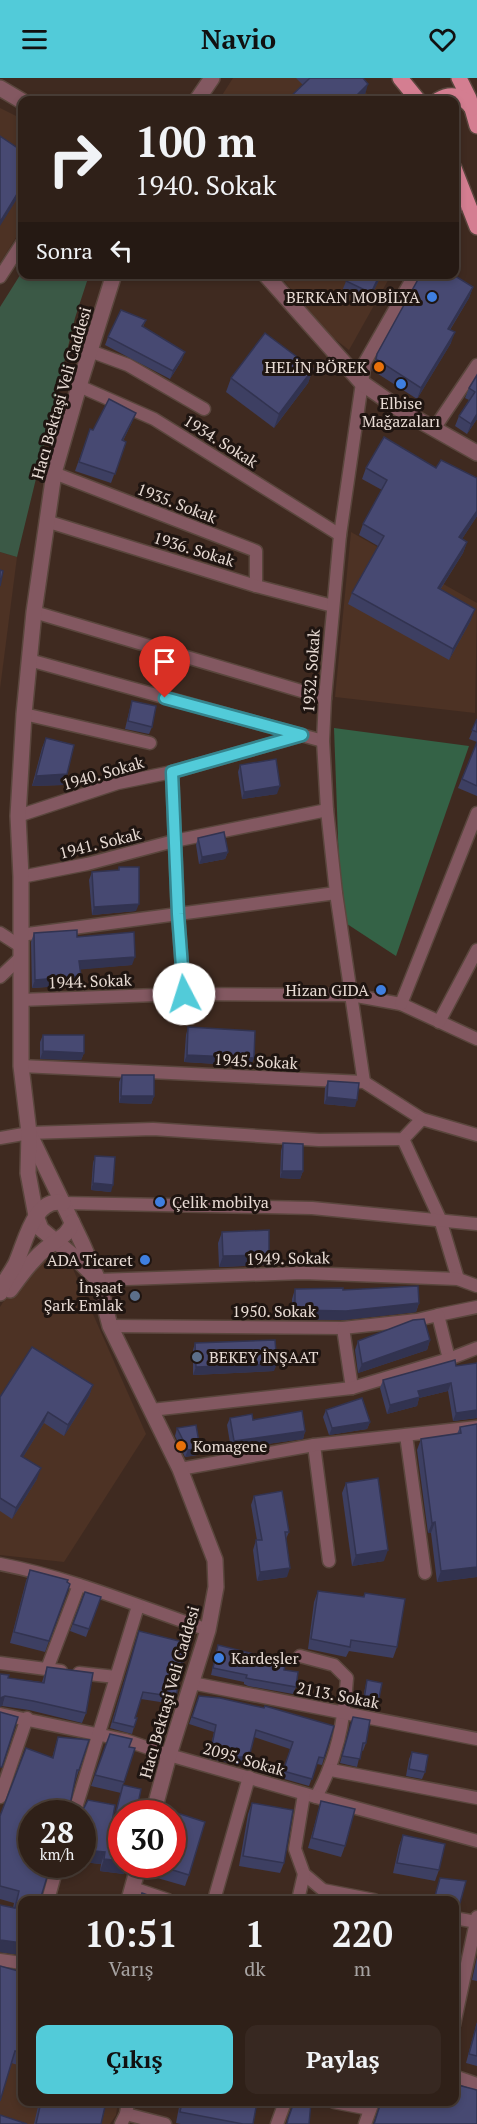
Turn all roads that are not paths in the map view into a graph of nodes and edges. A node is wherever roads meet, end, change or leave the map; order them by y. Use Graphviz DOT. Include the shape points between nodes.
graph roads {
  1 [pos="211,78"];
  2 [pos="400,78"];
  3 [pos="459,78"];
  4 [pos="0,88"];
  5 [pos="200,96"];
  6 [pos="415,96"];
  7 [pos="459,97"];
  8 [pos="18,99"];
  9 [pos="472,108"];
  10 [pos="477,126"];
  11 [pos="459,182"];
  12 [pos="464,195"];
  13 [pos="459,203"];
  14 [pos="477,227"];
  15 [pos="18,249"];
  16 [pos="0,277"];
  17 [pos="112,279"];
  18 [pos="269,279"];
  19 [pos="412,279"];
  20 [pos="90,351"];
  21 [pos="477,365"];
  22 [pos="362,383"];
  23 [pos="79,386"];
  24 [pos="204,409"];
  25 [pos="434,429"];
  26 [pos="477,453"];
  27 [pos="54,473"];
  28 [pos="46,521"];
  29 [pos="340,535"];
  30 [pos="256,586"];
  31 [pos="333,606"];
  32 [pos="34,612"];
  33 [pos="29,660"];
  34 [pos="326,698"];
  35 [pos="24,714"];
  36 [pos="302,735"];
  37 [pos="323,741"];
  38 [pos="150,743"];
  39 [pos="172,772"];
  40 [pos="327,810"];
  41 [pos="477,813"];
  42 [pos="18,816"];
  43 [pos="174,841"];
  44 [pos="21,878"];
  45 [pos="336,893"];
  46 [pos="178,914"];
  47 [pos="0,933"];
  48 [pos="20,946"];
  49 [pos="477,950"];
  50 [pos="0,977"];
  51 [pos="184,994"];
  52 [pos="351,995"];
  53 [pos="20,1000"];
  54 [pos="401,1004"];
  55 [pos="439,1022"];
  56 [pos="477,1039"];
  57 [pos="21,1066"];
  58 [pos="364,1083"];
  59 [pos="422,1119"];
  60 [pos="29,1133"];
  61 [pos="477,1135"];
  62 [pos="0,1138"];
  63 [pos="403,1139"];
  64 [pos="63,1203"];
  65 [pos="36,1216"];
  66 [pos="440,1219"];
  67 [pos="72,1222"];
  68 [pos="477,1224"];
  69 [pos="55,1242"];
  70 [pos="458,1279"];
  71 [pos="98,1280"];
  72 [pos="477,1286"];
  73 [pos="0,1293"];
  74 [pos="0,1301"];
  75 [pos="477,1307"];
  76 [pos="438,1316"];
  77 [pos="110,1326"];
  78 [pos="343,1328"];
  79 [pos="477,1348"];
  80 [pos="449,1359"];
  81 [pos="352,1388"];
  82 [pos="151,1410"];
  83 [pos="477,1427"];
  84 [pos="406,1435"];
  85 [pos="315,1445"];
  86 [pos="180,1469"];
  87 [pos="329,1561"];
  88 [pos="0,1564"];
  89 [pos="425,1573"];
  90 [pos="79,1585"];
  91 [pos="138,1606"];
  92 [pos="208,1630"];
  93 [pos="300,1656"];
  94 [pos="0,1664"];
  95 [pos="47,1669"];
  96 [pos="116,1677"];
  97 [pos="192,1683"];
  98 [pos="0,1714"];
  99 [pos="345,1714"];
  100 [pos="27,1718"];
  101 [pos="99,1734"];
  102 [pos="477,1739"];
  103 [pos="169,1755"];
  104 [pos="330,1770"];
  105 [pos="249,1777"];
  106 [pos="310,1796"];
  107 [pos="0,1797"];
  108 [pos="477,1798"];
  109 [pos="78,1800"];
  110 [pos="157,1800"];
  111 [pos="477,1841"];
  112 [pos="304,1874"];
  113 [pos="54,1878"];
  114 [pos="135,1878"];
  115 [pos="131,1894"];
  116 [pos="49,1896"];
  117 [pos="215,1896"];
  118 [pos="299,1896"];
  119 [pos="353,1896"];
  120 [pos="459,1919"];
  121 [pos="477,1921"];
  122 [pos="0,1960"];
  123 [pos="18,1962"];
  124 [pos="459,2002"];
  125 [pos="459,2078"];
  126 [pos="477,2084"];
  127 [pos="284,2106"];
  128 [pos="371,2106"];
  129 [pos="125,2113"];
  130 [pos="165,2124"];
  131 [pos="277,2124"];
  132 [pos="365,2124"];
  1 -- 5 [label="street"];
  2 -- 6 [label="main road"];
  3 -- 9 [label="main road"];
  4 -- 8 [label="street"];
  7 -- 9 [label="main road"];
  9 -- 10 [label="main road"];
  11 -- 12 [label="main road"];
  12 -- 13 [label="street"];
  12 -- 14 [label="main road"];
  15 -- 16 [label="street"];
  17 -- 20 [label="street, Hacı Bektaşi Veli Caddesi"];
  18 -- 22 [label="street"];
  19 -- 22 [label="street, 1932. Sokak" via="365,362"];
  20 -- 23 [label="street, Hacı Bektaşi Veli Caddesi"];
  20 -- 24 [label="street" via="128,365"];
  21 -- 25 [label="street"];
  22 -- 25 [label="street"];
  22 -- 29 [label="street, 1932. Sokak"];
  23 -- 27 [label="street, Hacı Bektaşi Veli Caddesi"];
  23 -- 29 [label="street, 1934. Sokak" via="154,418"];
  25 -- 26 [label="street"];
  27 -- 28 [label="street, Hacı Bektaşi Veli Caddesi"];
  27 -- 30 [label="street, 1935. Sokak" via="256,551"];
  28 -- 30 [label="street, 1936. Sokak"];
  28 -- 32 [label="street, Hacı Bektaşi Veli Caddesi"];
  29 -- 31 [label="street, 1932. Sokak"];
  30 -- 31 [label="street, 1936. Sokak"];
  31 -- 34 [label="street, 1932. Sokak"];
  32 -- 33 [label="street, Hacı Bektaşi Veli Caddesi"];
  32 -- 34 [label="street"];
  33 -- 35 [label="street, Hacı Bektaşi Veli Caddesi"];
  33 -- 36 [label="street"];
  34 -- 37 [label="street, 1932. Sokak"];
  35 -- 38 [label="street"];
  35 -- 42 [label="street, Hacı Bektaşi Veli Caddesi"];
  36 -- 37 [label="street"];
  36 -- 39 [label="street, 1940. Sokak"];
  37 -- 40 [label="street, 1932. Sokak"];
  39 -- 42 [label="street, 1940. Sokak" via="118,783"];
  39 -- 43 [label="street"];
  40 -- 43 [label="street, 1941. Sokak"];
  40 -- 45 [label="street, 1932. Sokak"];
  41 -- 54 [label="street"];
  42 -- 44 [label="street, Hacı Bektaşi Veli Caddesi"];
  43 -- 44 [label="street, 1941. Sokak"];
  43 -- 46 [label="street"];
  44 -- 48 [label="street, Hacı Bektaşi Veli Caddesi"];
  45 -- 46 [label="street"];
  45 -- 52 [label="street, 1932. Sokak"];
  46 -- 48 [label="street"];
  46 -- 51 [label="street"];
  47 -- 48 [label="street"];
  48 -- 50 [label="street"];
  48 -- 53 [label="street, Hacı Bektaşi Veli Caddesi"];
  49 -- 55 [label="street"];
  51 -- 52 [label="street, 1944. Sokak"];
  51 -- 53 [label="street, 1944. Sokak"];
  52 -- 54 [label="street, 1944. Sokak"];
  52 -- 58 [label="street, 1932. Sokak"];
  53 -- 57 [label="street, Hacı Bektaşi Veli Caddesi"];
  54 -- 55 [label="street, 1944. Sokak"];
  55 -- 56 [label="street, 1944. Sokak"];
  57 -- 58 [label="street, 1945. Sokak"];
  57 -- 60 [label="street, Hacı Bektaşi Veli Caddesi"];
  58 -- 59 [label="street, 1945. Sokak"];
  59 -- 61 [label="street, 1945. Sokak"];
  59 -- 63 [label="street"];
  60 -- 62 [label="street"];
  60 -- 63 [label="street" via="153,1129 319,1140"];
  60 -- 64 [label="street, Hacı Bektaşi Veli Caddesi"];
  60 -- 65 [label="street, Hacı Bektaşi Veli Caddesi" via="28,1173"];
  63 -- 66 [label="street"];
  64 -- 65 [label="street" via="45,1207"];
  64 -- 66 [label="street" via="312,1208"];
  64 -- 67 [label="street, Hacı Bektaşi Veli Caddesi"];
  65 -- 69 [label="street, Hacı Bektaşi Veli Caddesi" via="41,1229"];
  65 -- 73 [label="street"];
  66 -- 68 [label="street"];
  66 -- 70 [label="street"];
  67 -- 69 [label="street"];
  67 -- 71 [label="street, Hacı Bektaşi Veli Caddesi"];
  69 -- 71 [label="street, Hacı Bektaşi Veli Caddesi"];
  69 -- 74 [label="street" via="28,1265"];
  70 -- 71 [label="street, 1949. Sokak" via="303,1273"];
  70 -- 72 [label="street, 1949. Sokak"];
  71 -- 77 [label="street, Hacı Bektaşi Veli Caddesi"];
  75 -- 76 [label="street, 1950. Sokak"];
  76 -- 78 [label="street, 1950. Sokak"];
  76 -- 80 [label="street"];
  77 -- 78 [label="street, 1950. Sokak"];
  77 -- 82 [label="street, Hacı Bektaşi Veli Caddesi"];
  78 -- 81 [label="street"];
  79 -- 80 [label="street"];
  80 -- 81 [label="street"];
  81 -- 82 [label="street"];
  82 -- 86 [label="street, Hacı Bektaşi Veli Caddesi"];
  83 -- 84 [label="street"];
  84 -- 85 [label="street"];
  84 -- 89 [label="street"];
  85 -- 86 [label="street"];
  85 -- 87 [label="street"];
  86 -- 92 [label="street, Hacı Bektaşi Veli Caddesi" via="215,1560 216,1587"];
  88 -- 90 [label="street"];
  90 -- 91 [label="street"];
  90 -- 95 [label="street"];
  91 -- 92 [label="street"];
  91 -- 96 [label="street"];
  92 -- 97 [label="street, Hacı Bektaşi Veli Caddesi"];
  93 -- 99 [label="street" via="334,1665 347,1678"];
  94 -- 95 [label="street"];
  95 -- 96 [label="street"];
  96 -- 101 [label="street"];
  97 -- 99 [label="street, 2113. Sokak"];
  97 -- 103 [label="street, Hacı Bektaşi Veli Caddesi"];
  98 -- 100 [label="street, 2095. Sokak"];
  99 -- 102 [label="street, 2113. Sokak"];
  99 -- 104 [label="street"];
  100 -- 101 [label="street, 2095. Sokak"];
  100 -- 107 [label="street"];
  101 -- 103 [label="street, 2095. Sokak"];
  101 -- 109 [label="street"];
  103 -- 105 [label="street, 2095. Sokak"];
  103 -- 110 [label="street, Hacı Bektaşi Veli Caddesi"];
  104 -- 106 [label="street"];
  104 -- 108 [label="street"];
  105 -- 106 [label="street, 2095. Sokak"];
  105 -- 117 [label="street"];
  106 -- 111 [label="street, 2095. Sokak"];
  106 -- 112 [label="street" via="295,1849"];
  112 -- 118 [label="street"];
  112 -- 119 [label="street" via="322,1890"];
  113 -- 116 [label="street"];
  114 -- 115 [label="street"];
  120 -- 121 [label="street"];
  121 -- 124 [label="street"];
  122 -- 123 [label="street"];
  125 -- 126 [label="street"];
  127 -- 131 [label="street"];
  128 -- 132 [label="street"];
  129 -- 130 [label="street"];
}
